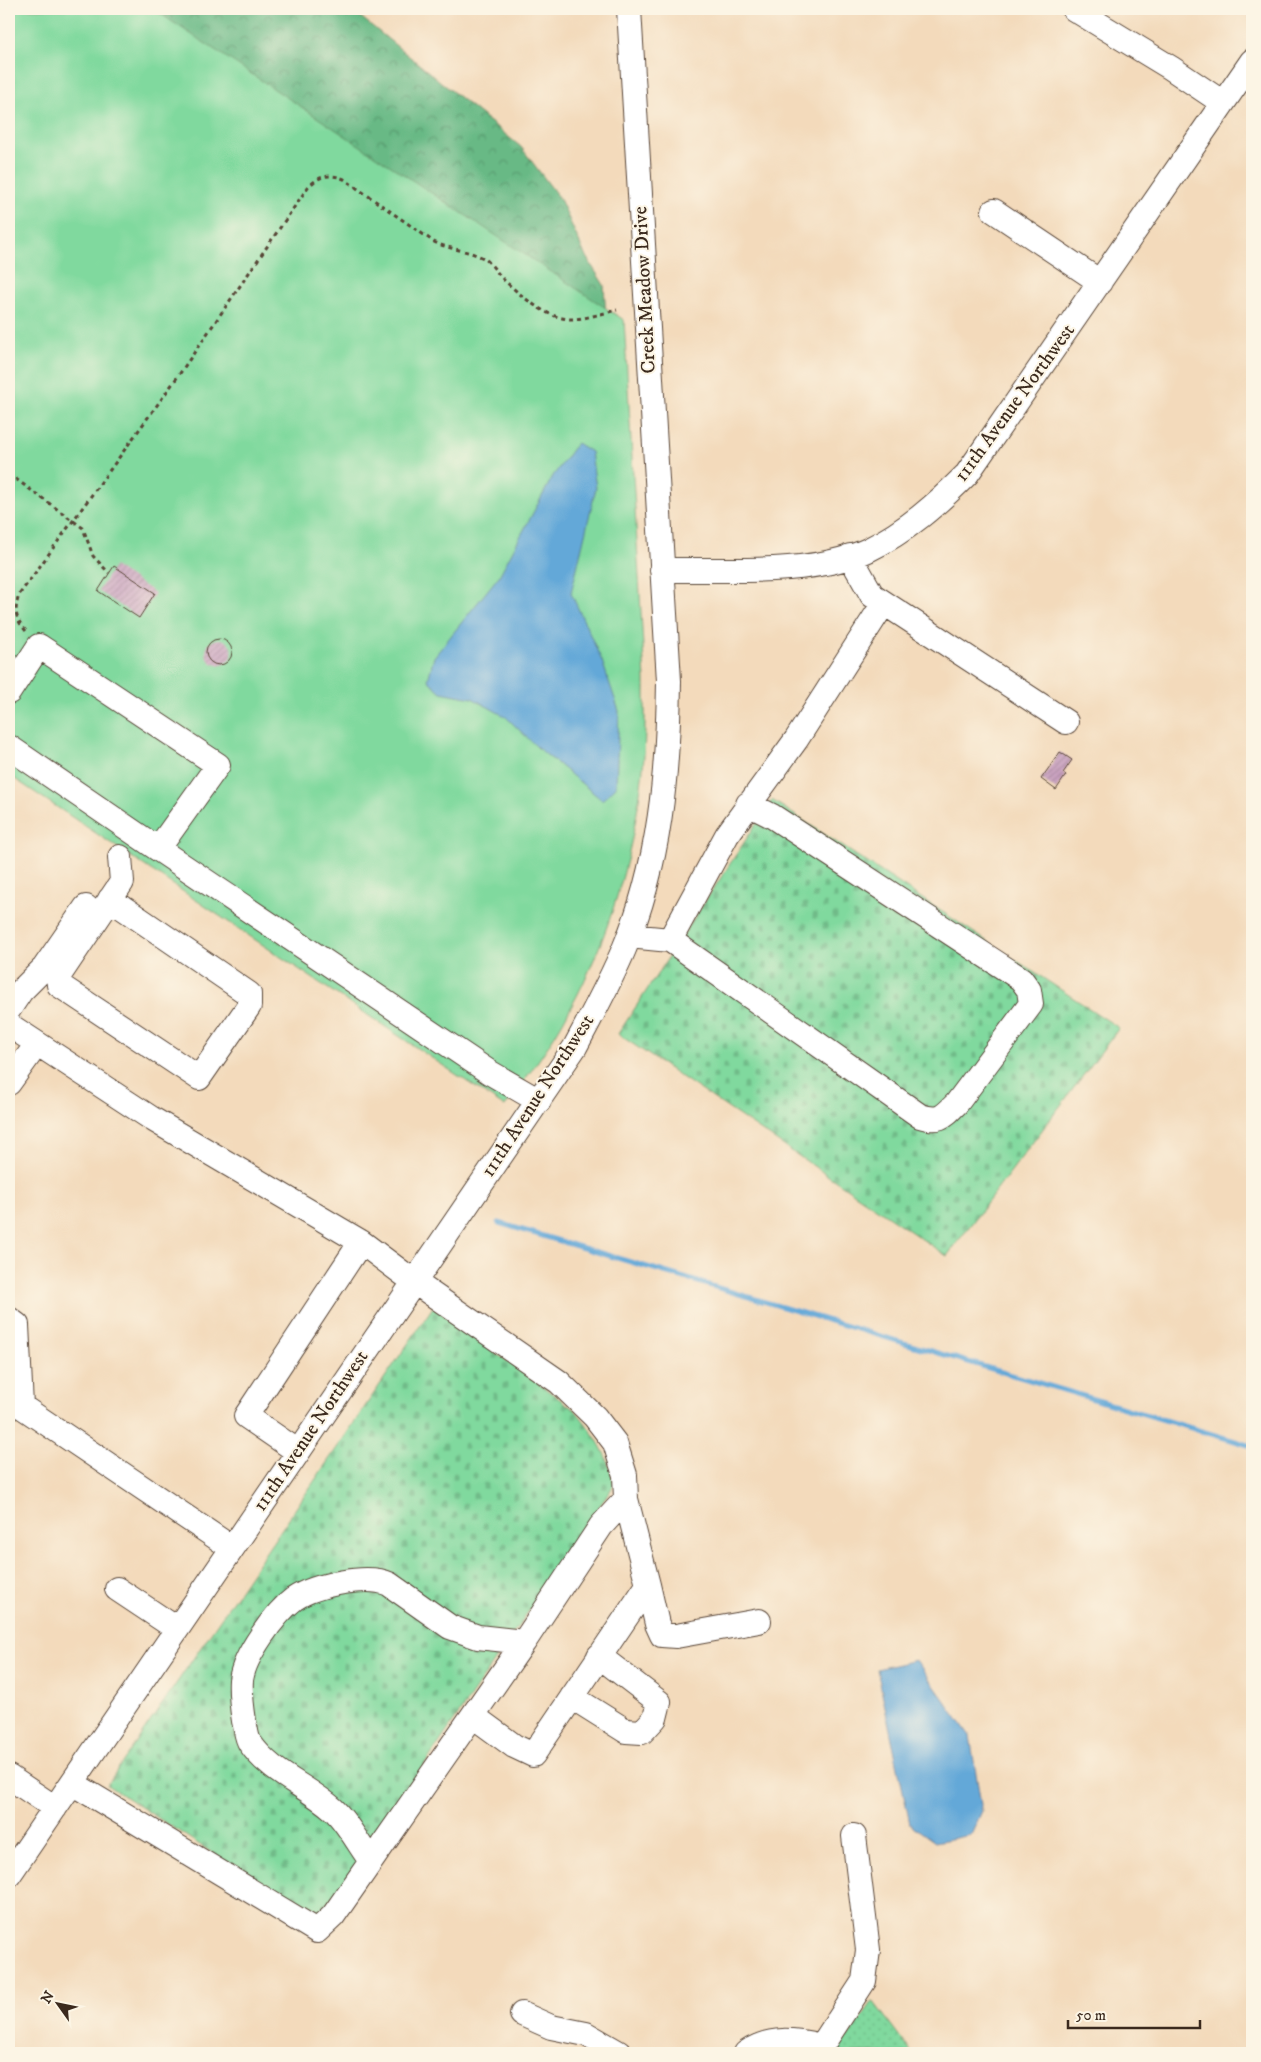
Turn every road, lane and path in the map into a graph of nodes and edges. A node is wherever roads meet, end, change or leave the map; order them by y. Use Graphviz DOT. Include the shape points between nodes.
graph roads {
  1 [pos="629,9"];
  2 [pos="1074,9"];
  3 [pos="1252,61"];
  4 [pos="1223,103"];
  5 [pos="994,211"];
  6 [pos="1100,282"];
  7 [pos="617,310"];
  8 [pos="9,474"];
  9 [pos="74,519"];
  10 [pos="850,556"];
  11 [pos="662,570"];
  12 [pos="109,573"];
  13 [pos="884,603"];
  14 [pos="40,646"];
  15 [pos="9,692"];
  16 [pos="1066,722"];
  17 [pos="9,747"];
  18 [pos="748,804"];
  19 [pos="138,835"];
  20 [pos="158,849"];
  21 [pos="120,857"];
  22 [pos="110,899"];
  23 [pos="629,936"];
  24 [pos="670,940"];
  25 [pos="9,1010"];
  26 [pos="9,1025"];
  27 [pos="37,1044"];
  28 [pos="9,1083"];
  29 [pos="539,1101"];
  30 [pos="361,1242"];
  31 [pos="413,1281"];
  32 [pos="9,1319"];
  33 [pos="297,1451"];
  34 [pos="626,1499"];
  35 [pos="232,1548"];
  36 [pos="648,1585"];
  37 [pos="117,1589"];
  38 [pos="759,1621"];
  39 [pos="177,1629"];
  40 [pos="524,1642"];
  41 [pos="599,1656"];
  42 [pos="572,1697"];
  43 [pos="473,1716"];
  44 [pos="9,1777"];
  45 [pos="72,1783"];
  46 [pos="55,1808"];
  47 [pos="854,1836"];
  48 [pos="371,1860"];
  49 [pos="9,1875"];
  50 [pos="522,2014"];
  51 [pos="819,2050"];
  52 [pos="619,2053"];
  53 [pos="746,2053"];
  1 -- 11 [label="street, Creek Meadow Drive"];
  2 -- 4 [label="street"];
  3 -- 4 [label="street, 111th Avenue Northwest"];
  4 -- 6 [label="street, 111th Avenue Northwest"];
  5 -- 6 [label="street"];
  6 -- 10 [label="street, 111th Avenue Northwest" via="967,474 935,507 905,530"];
  7 -- 9 [label="path" via="574,319 548,313 515,290 478,255 434,242 344,180 334,175 323,176 308,187"];
  8 -- 9 [label="path"];
  9 -- 12 [label="path" via="83,528 93,556"];
  9 -- 14 [label="path" via="19,595 14,609 16,619"];
  10 -- 11 [label="street, 111th Avenue Northwest" via="820,564 774,568"];
  10 -- 13 [label="street" via="872,595"];
  11 -- 23 [label="street, 111th Avenue Northwest" via="669,681 665,782 654,848"];
  13 -- 16 [label="street"];
  13 -- 18 [label="street" via="796,740"];
  14 -- 15 [label="street"];
  14 -- 20 [label="street" via="218,765"];
  17 -- 19 [label="street"];
  18 -- 24 [label="street" via="727,835"];
  18 -- 24 [label="street" via="772,816 1021,979 1030,990 1031,1004 957,1103 943,1117 932,1120 920,1116"];
  19 -- 20 [label="street"];
  19 -- 21 [label="street"];
  20 -- 29 [label="street" via="489,1072"];
  21 -- 22 [label="street" via="122,882"];
  21 -- 25 [label="street" via="44,968 21,991"];
  22 -- 22 [label="street" via="58,977 59,986 199,1078 249,1006 250,994"];
  23 -- 24 [label="street"];
  23 -- 29 [label="street, 111th Avenue Northwest" via="602,996"];
  26 -- 27 [label="street"];
  27 -- 28 [label="street"];
  27 -- 30 [label="street" via="154,1120"];
  29 -- 31 [label="street, 111th Avenue Northwest"];
  30 -- 31 [label="street"];
  30 -- 33 [label="street" via="246,1416"];
  31 -- 33 [label="street, 111th Avenue Northwest"];
  31 -- 34 [label="street" via="559,1382 595,1417 615,1443 625,1475"];
  32 -- 35 [label="street" via="17,1325 20,1406"];
  33 -- 35 [label="street, 111th Avenue Northwest"];
  34 -- 36 [label="street"];
  34 -- 40 [label="street" via="601,1526"];
  35 -- 39 [label="street, 111th Avenue Northwest"];
  36 -- 38 [label="street" via="662,1635 676,1636"];
  36 -- 41 [label="street"];
  37 -- 39 [label="street"];
  39 -- 45 [label="street, 111th Avenue Northwest"];
  40 -- 43 [label="street"];
  40 -- 48 [label="street" via="478,1637 450,1628 389,1584 369,1579 310,1591 295,1598 280,1611 257,1643 241,1678 248,1741 264,1761 334,1810"];
  41 -- 42 [label="street"];
  41 -- 42 [label="street" via="659,1702 655,1718 642,1732 626,1731"];
  42 -- 43 [label="street" via="533,1755 514,1746"];
  43 -- 48 [label="street"];
  44 -- 46 [label="street"];
  45 -- 46 [label="street, 111th Avenue Northwest"];
  45 -- 48 [label="street" via="317,1931 333,1916"];
  46 -- 49 [label="street, 111th Avenue Northwest"];
  47 -- 51 [label="street" via="868,1950 864,1981"];
  50 -- 52 [label="street" via="551,2027 586,2034"];
  51 -- 53 [label="street" via="795,2040 772,2041"];
}
